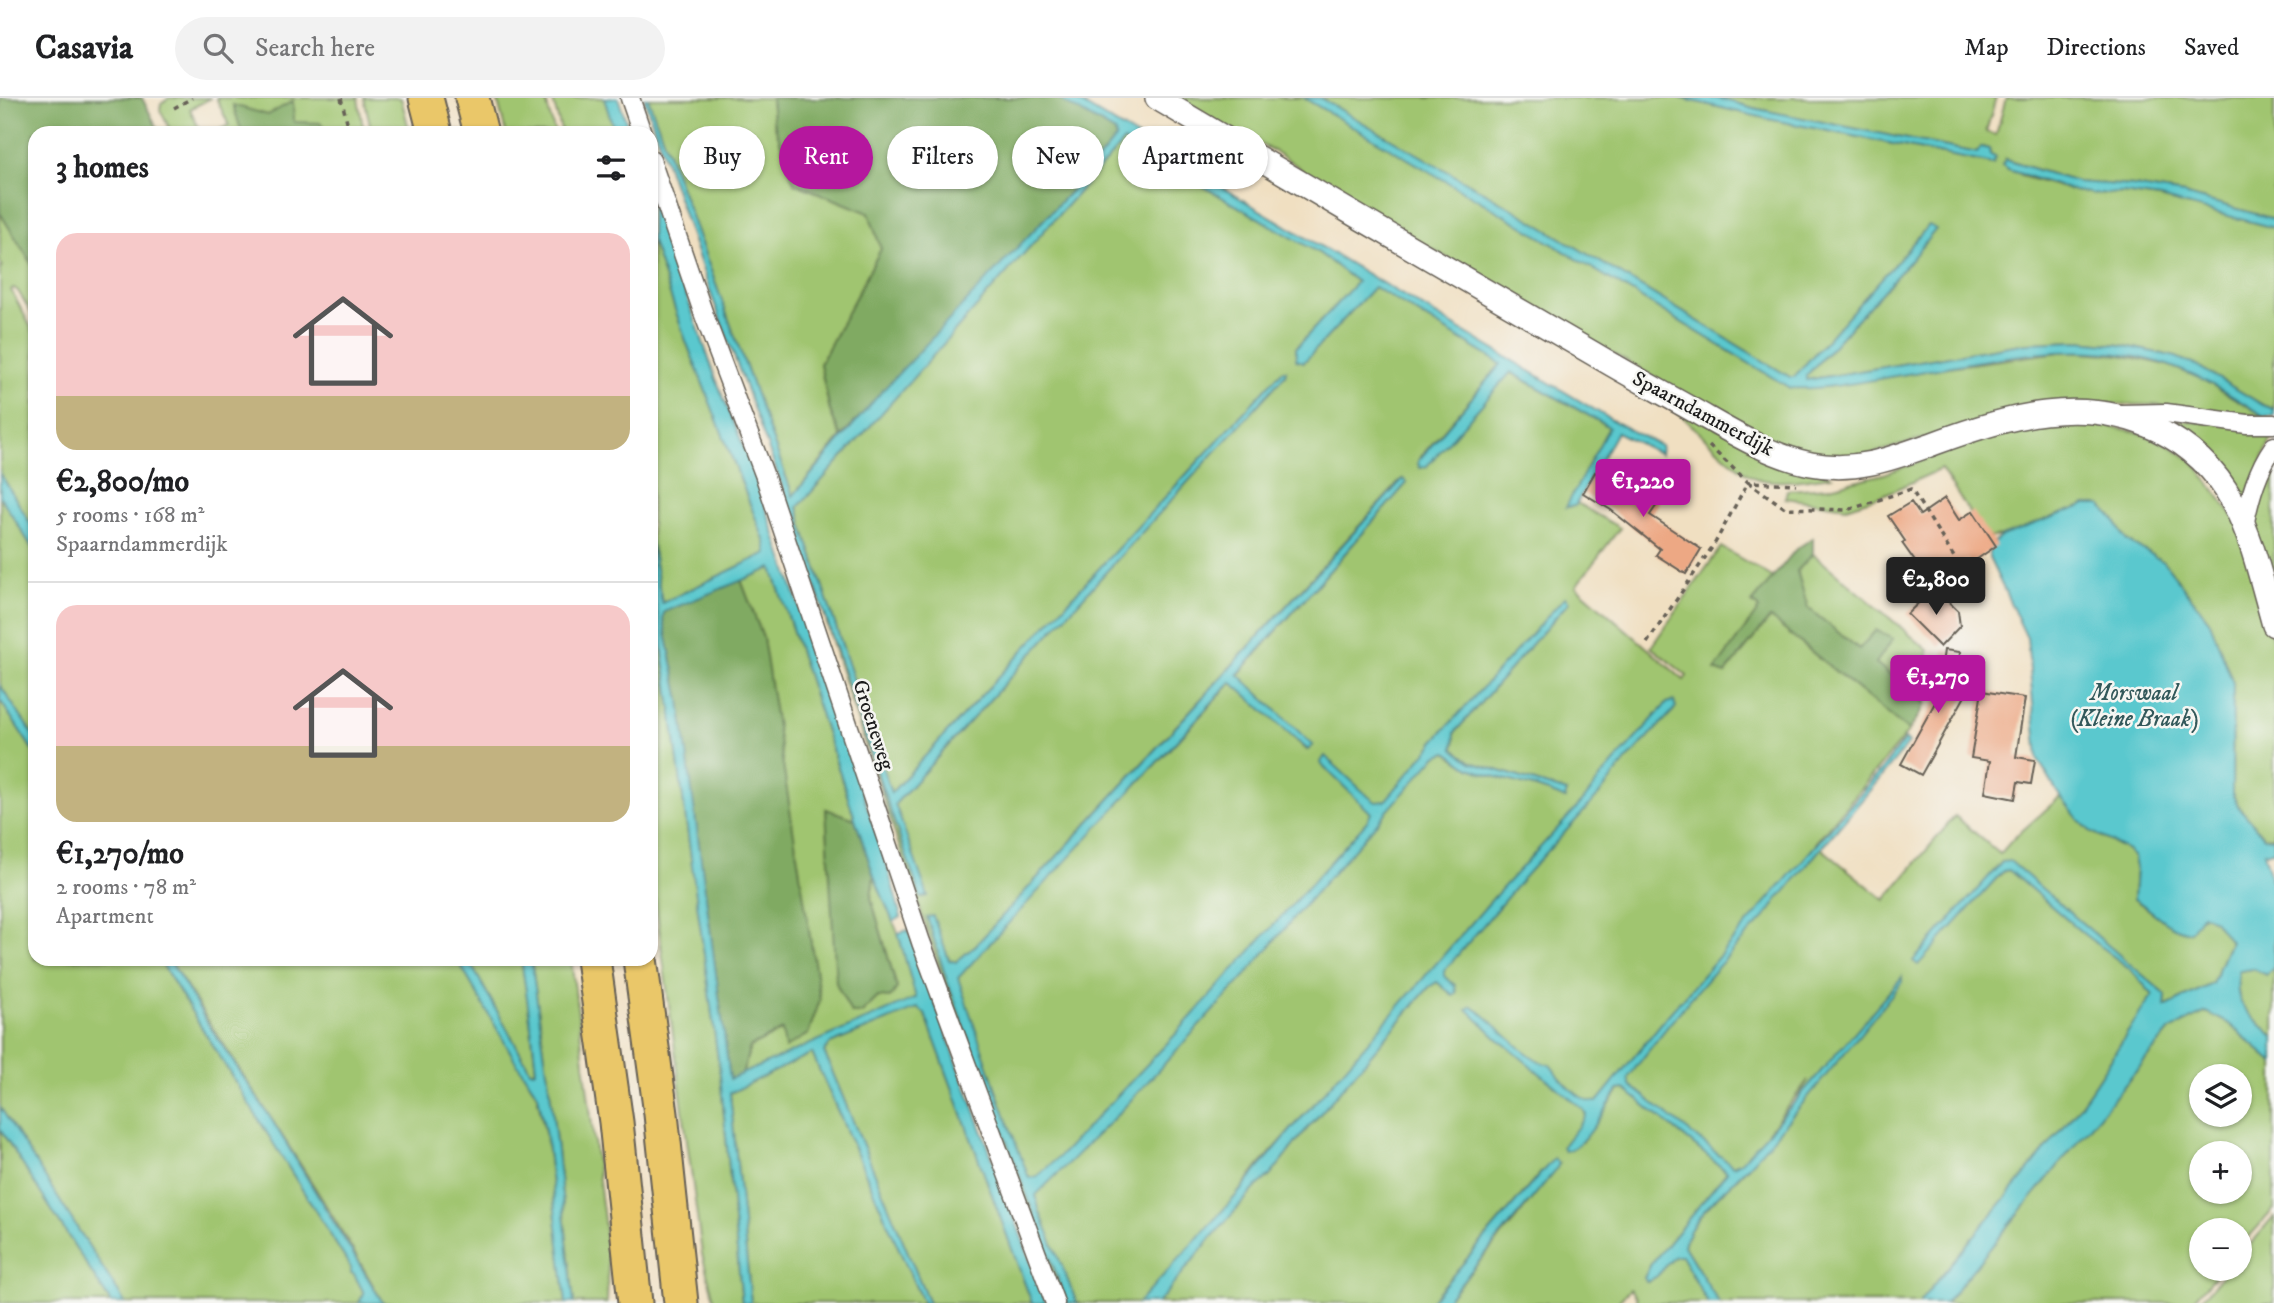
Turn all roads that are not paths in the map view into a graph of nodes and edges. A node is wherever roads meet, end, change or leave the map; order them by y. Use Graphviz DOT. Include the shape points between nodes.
graph roads {
  1 [pos="426,98"];
  2 [pos="472,98"];
  3 [pos="630,98"];
  4 [pos="1157,98"];
  5 [pos="433,126"];
  6 [pos="479,126"];
  7 [pos="640,126"];
  8 [pos="658,180"];
  9 [pos="2113,415"];
  10 [pos="2274,424"];
  11 [pos="2274,446"];
  12 [pos="2244,526"];
  13 [pos="2274,625"];
  14 [pos="594,966"];
  15 [pos="641,966"];
  16 [pos="635,1303"];
  17 [pos="681,1303"];
  18 [pos="1055,1303"];
  1 -- 5 [label="highway"];
  2 -- 6 [label="highway"];
  3 -- 7 [label="street"];
  4 -- 9 [label="street, Spaarndammerdijk" via="1645,384 1783,457 1830,467 1862,466 2017,416 2066,411"];
  8 -- 18 [label="street, Groeneweg" via="768,486 921,942"];
  9 -- 10 [label="street" via="2166,413"];
  9 -- 12 [label="street, Spaarndammerdijk" via="2154,428 2193,451 2228,491"];
  11 -- 12 [label="street" via="2255,481"];
  12 -- 13 [label="street, Spaarndammerdijk"];
  14 -- 16 [label="highway"];
  15 -- 17 [label="highway"];
}
